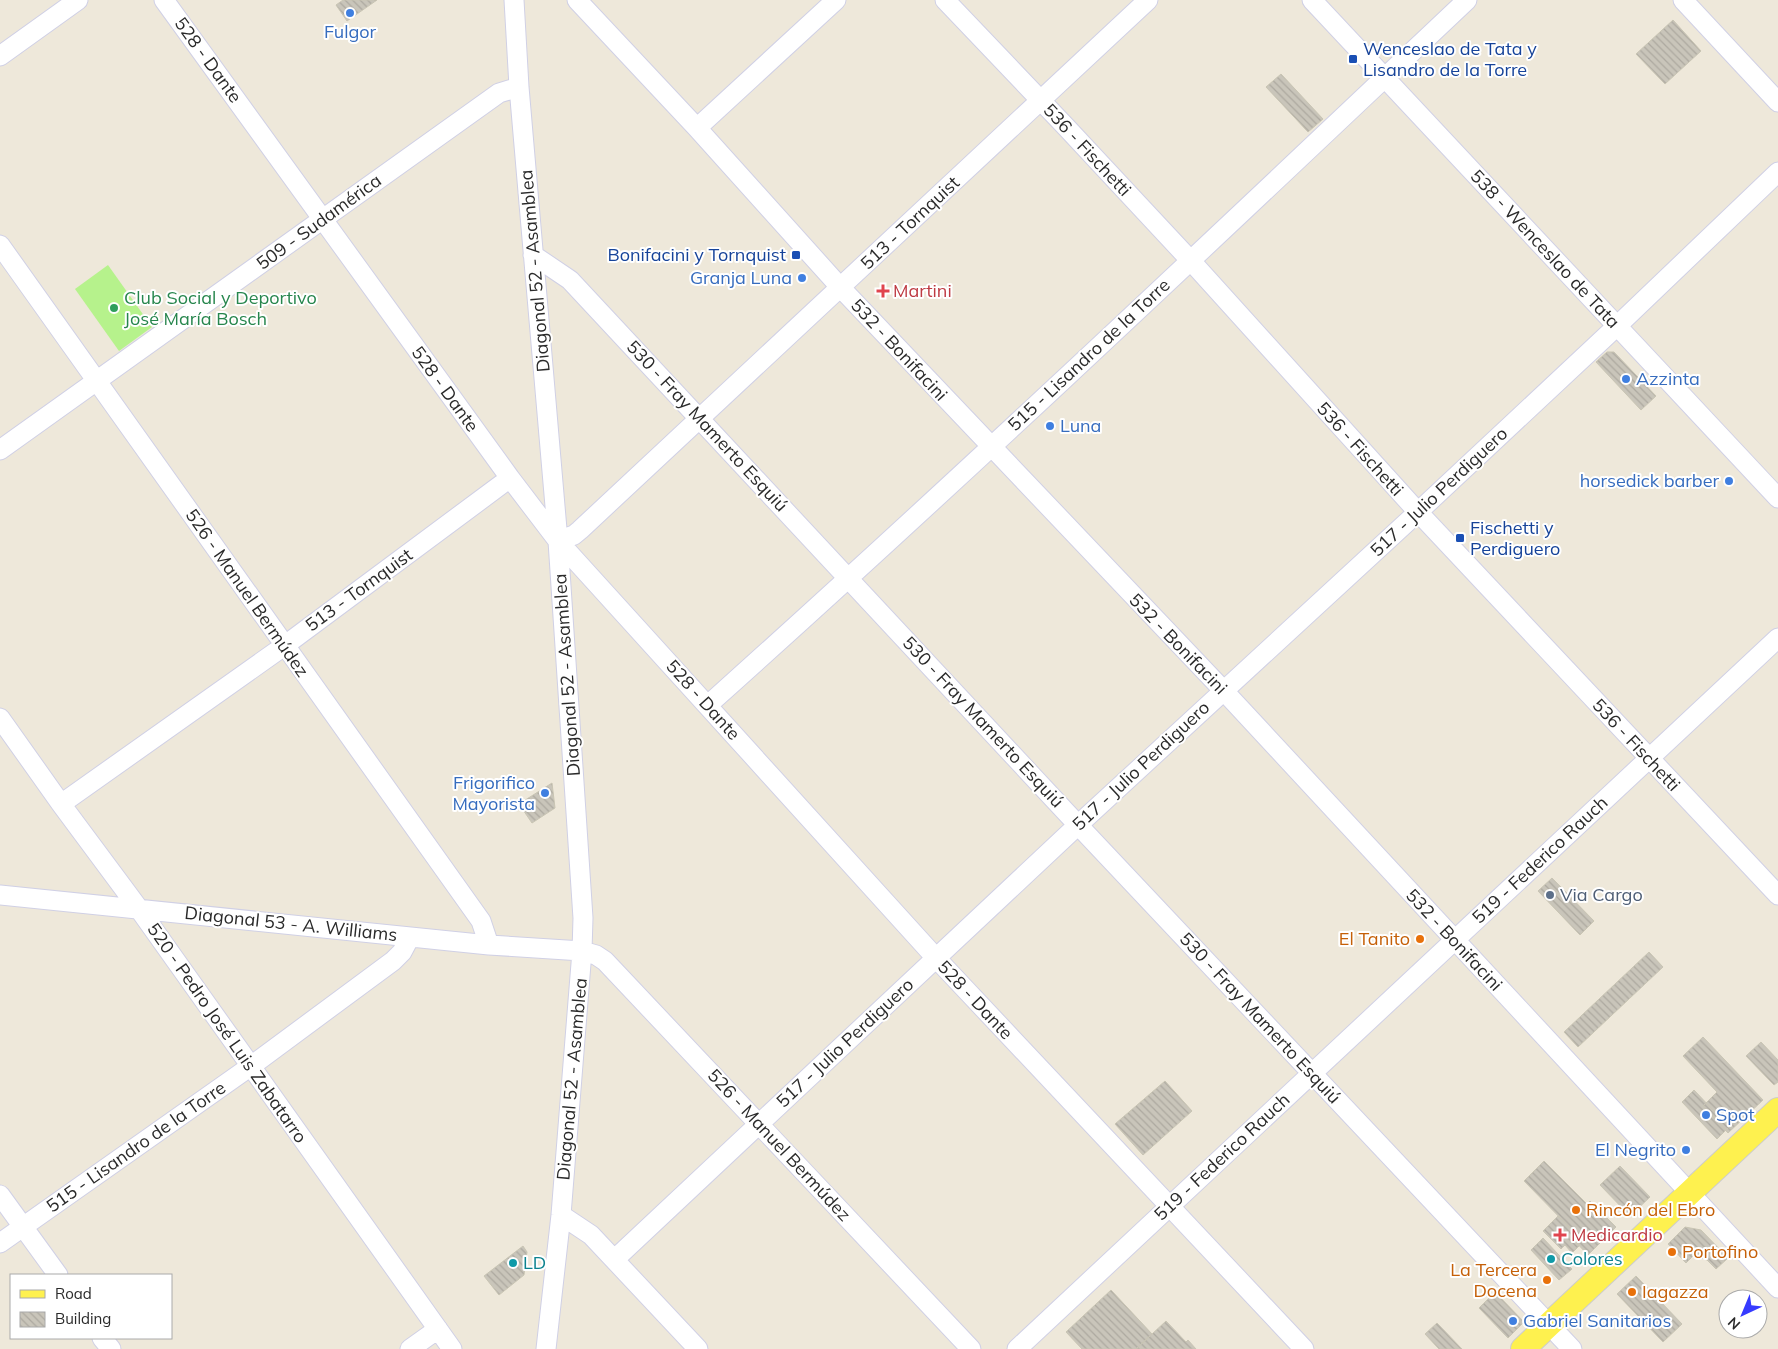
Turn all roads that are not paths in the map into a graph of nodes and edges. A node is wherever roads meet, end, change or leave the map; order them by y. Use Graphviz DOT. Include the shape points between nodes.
graph roads {
  1 [pos="78,0"];
  2 [pos="164,0"];
  3 [pos="514,0"];
  4 [pos="577,0"];
  5 [pos="836,0"];
  6 [pos="945,0"];
  7 [pos="1148,0"];
  8 [pos="1312,0"];
  9 [pos="1467,0"];
  10 [pos="1683,0"];
  11 [pos="0,56"];
  12 [pos="1385,78"];
  13 [pos="519,86"];
  14 [pos="1040,101"];
  15 [pos="1778,102"];
  16 [pos="697,128"];
  17 [pos="1778,172"];
  18 [pos="323,220"];
  19 [pos="0,245"];
  20 [pos="533,255"];
  21 [pos="1191,261"];
  22 [pos="840,287"];
  23 [pos="1617,326"];
  24 [pos="98,381"];
  25 [pos="699,419"];
  26 [pos="990,447"];
  27 [pos="0,450"];
  28 [pos="510,478"];
  29 [pos="1778,498"];
  30 [pos="1418,512"];
  31 [pos="558,542"];
  32 [pos="850,578"];
  33 [pos="1778,638"];
  34 [pos="284,646"];
  35 [pos="1223,690"];
  36 [pos="708,705"];
  37 [pos="0,718"];
  38 [pos="1648,758"];
  39 [pos="61,804"];
  40 [pos="1078,825"];
  41 [pos="0,895"];
  42 [pos="1778,895"];
  43 [pos="139,909"];
  44 [pos="410,937"];
  45 [pos="1454,941"];
  46 [pos="489,945"];
  47 [pos="582,951"];
  48 [pos="936,958"];
  49 [pos="251,1066"];
  50 [pos="1312,1073"];
  51 [pos="1778,1110"];
  52 [pos="759,1124"];
  53 [pos="1689,1193"];
  54 [pos="0,1195"];
  55 [pos="1170,1206"];
  56 [pos="561,1215"];
  57 [pos="23,1226"];
  58 [pos="0,1243"];
  59 [pos="614,1259"];
  60 [pos="57,1274"];
  61 [pos="1778,1288"];
  62 [pos="1549,1325"];
  63 [pos="438,1329"];
  64 [pos="410,1349"];
  65 [pos="452,1349"];
  66 [pos="546,1349"];
  67 [pos="698,1349"];
  68 [pos="971,1349"];
  69 [pos="1017,1349"];
  70 [pos="1304,1349"];
  71 [pos="1523,1349"];
  72 [pos="1572,1349"];
  1 -- 11 [label="street"];
  2 -- 18 [label="street, 528 - Dante"];
  3 -- 13 [label="street, Diagonal 52 - Asamblea"];
  4 -- 16 [label="street, 532 - Bonifacini"];
  5 -- 16 [label="street"];
  6 -- 14 [label="street, 536 - Fischetti"];
  7 -- 14 [label="street, 513 - Tornquist"];
  8 -- 12 [label="street, 538 - Wenceslao de Tata"];
  9 -- 12 [label="street, 515 - Lisandro de la Torre"];
  10 -- 15 [label="street"];
  12 -- 21 [label="street, 515 - Lisandro de la Torre"];
  12 -- 23 [label="street, 538 - Wenceslao de Tata"];
  13 -- 18 [label="street, 509 - Sudamérica" via="499,93"];
  13 -- 20 [label="street, Diagonal 52 - Asamblea"];
  14 -- 21 [label="street, 536 - Fischetti"];
  14 -- 22 [label="street, 513 - Tornquist"];
  16 -- 22 [label="street, 532 - Bonifacini"];
  17 -- 23 [label="street, 517 - Julio Perdiguero"];
  18 -- 24 [label="street, 509 - Sudamérica"];
  18 -- 28 [label="street, 528 - Dante"];
  19 -- 24 [label="street, 526 - Manuel Bermúdez"];
  20 -- 25 [label="street, 530 - Fray Mamerto Esquiú" via="570,280"];
  20 -- 31 [label="street, Diagonal 52 - Asamblea"];
  21 -- 26 [label="street, 515 - Lisandro de la Torre"];
  21 -- 30 [label="street, 536 - Fischetti"];
  22 -- 25 [label="street, 513 - Tornquist"];
  22 -- 26 [label="street, 532 - Bonifacini"];
  23 -- 29 [label="street, 538 - Wenceslao de Tata"];
  23 -- 30 [label="street, 517 - Julio Perdiguero"];
  24 -- 27 [label="street, 509 - Sudamérica"];
  24 -- 34 [label="street, 526 - Manuel Bermúdez"];
  25 -- 31 [label="street, 513 - Tornquist" via="574,535"];
  25 -- 32 [label="street, 530 - Fray Mamerto Esquiú"];
  26 -- 32 [label="street, 515 - Lisandro de la Torre"];
  26 -- 35 [label="street, 532 - Bonifacini"];
  28 -- 31 [label="street, 528 - Dante"];
  28 -- 34 [label="street, 513 - Tornquist"];
  30 -- 35 [label="street, 517 - Julio Perdiguero"];
  30 -- 38 [label="street, 536 - Fischetti"];
  31 -- 36 [label="street, 528 - Dante"];
  31 -- 47 [label="street, Diagonal 52 - Asamblea" via="583,918"];
  32 -- 36 [label="street, 515 - Lisandro de la Torre"];
  32 -- 40 [label="street, 530 - Fray Mamerto Esquiú"];
  33 -- 38 [label="street, 519 - Federico Rauch"];
  34 -- 39 [label="street, 513 - Tornquist"];
  34 -- 46 [label="street, 526 - Manuel Bermúdez" via="481,921"];
  35 -- 40 [label="street, 517 - Julio Perdiguero"];
  35 -- 45 [label="street, 532 - Bonifacini"];
  36 -- 48 [label="street, 528 - Dante"];
  37 -- 39 [label="street, 520 - Pedro José Luis Zabatarro"];
  38 -- 42 [label="street, 536 - Fischetti"];
  38 -- 45 [label="street, 519 - Federico Rauch"];
  39 -- 43 [label="street, 520 - Pedro José Luis Zabatarro"];
  40 -- 48 [label="street, 517 - Julio Perdiguero"];
  40 -- 50 [label="street, 530 - Fray Mamerto Esquiú"];
  41 -- 43 [label="street, Diagonal 53 - A. Williams"];
  43 -- 44 [label="street, Diagonal 53 - A. Williams"];
  43 -- 49 [label="street, 520 - Pedro José Luis Zabatarro"];
  44 -- 46 [label="street, Diagonal 53 - A. Williams"];
  44 -- 49 [label="street, 515 - Lisandro de la Torre" via="393,962"];
  45 -- 50 [label="street, 519 - Federico Rauch"];
  45 -- 53 [label="street, 532 - Bonifacini"];
  46 -- 47 [label="street, Diagonal 53 - A. Williams"];
  47 -- 52 [label="street, 526 - Manuel Bermúdez" via="605,961"];
  47 -- 56 [label="street, Diagonal 52 - Asamblea"];
  48 -- 52 [label="street, 517 - Julio Perdiguero"];
  48 -- 55 [label="street, 528 - Dante"];
  49 -- 57 [label="street, 515 - Lisandro de la Torre"];
  49 -- 63 [label="street, 520 - Pedro José Luis Zabatarro"];
  50 -- 55 [label="street, 519 - Federico Rauch"];
  50 -- 62 [label="street, 530 - Fray Mamerto Esquiú"];
  51 -- 53 [label="main road"];
  52 -- 59 [label="street, 517 - Julio Perdiguero"];
  52 -- 68 [label="street, 526 - Manuel Bermúdez"];
  53 -- 61 [label="street, 532 - Bonifacini"];
  53 -- 62 [label="main road"];
  54 -- 57 [label="street"];
  55 -- 69 [label="street, 519 - Federico Rauch"];
  55 -- 70 [label="street, 528 - Dante"];
  56 -- 59 [label="street" via="591,1235"];
  56 -- 66 [label="street, Diagonal 52 - Asamblea"];
  57 -- 58 [label="street, 515 - Lisandro de la Torre"];
  57 -- 60 [label="street"];
  59 -- 67 [label="street"];
  62 -- 71 [label="main road"];
  62 -- 72 [label="street, 530 - Fray Mamerto Esquiú"];
  63 -- 64 [label="street"];
  63 -- 65 [label="street, 520 - Pedro José Luis Zabatarro"];
}
